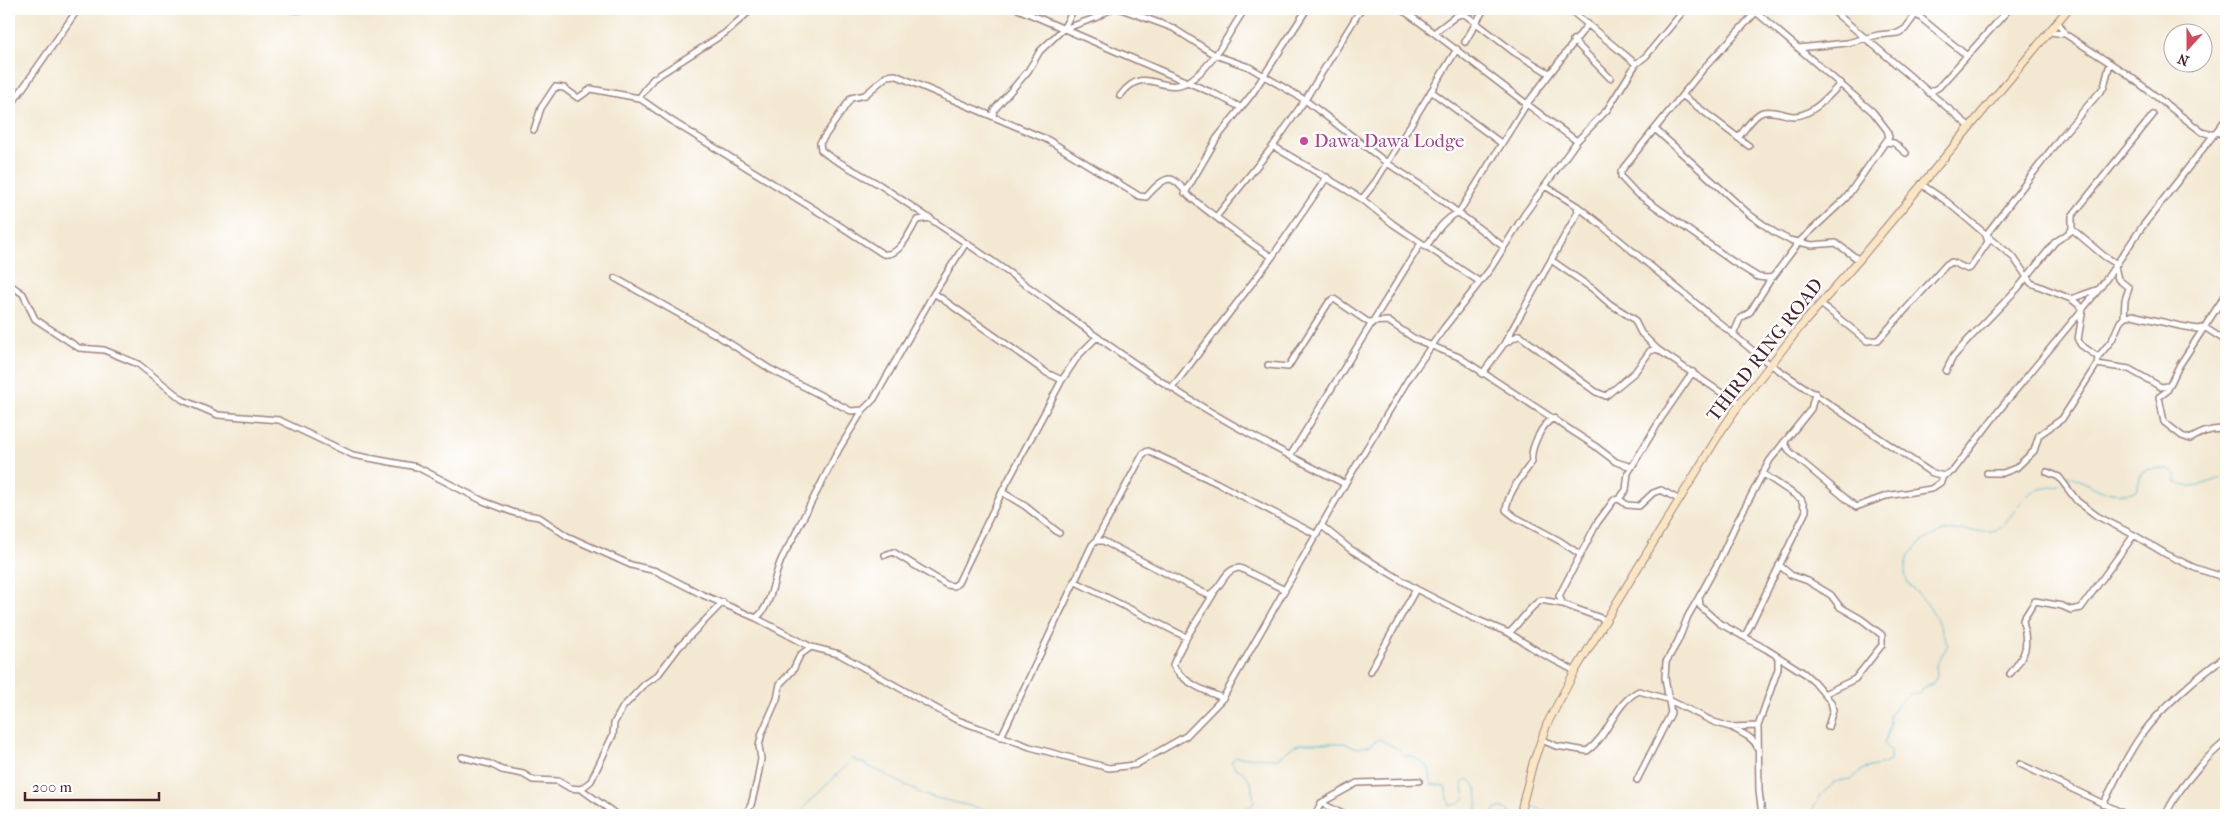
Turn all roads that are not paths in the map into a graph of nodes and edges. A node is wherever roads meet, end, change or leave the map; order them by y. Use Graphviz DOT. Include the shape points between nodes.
graph roads {
  1 [pos="78,9"];
  2 [pos="289,9"];
  3 [pos="302,9"];
  4 [pos="752,9"];
  5 [pos="1018,9"];
  6 [pos="1074,9"];
  7 [pos="1111,9"];
  8 [pos="1121,9"];
  9 [pos="1142,9"];
  10 [pos="1245,9"];
  11 [pos="1307,9"];
  12 [pos="1361,9"];
  13 [pos="1401,9"];
  14 [pos="1458,9"];
  15 [pos="1478,9"];
  16 [pos="1484,9"];
  17 [pos="1569,9"];
  18 [pos="1675,9"];
  19 [pos="1831,9"];
  20 [pos="1910,9"];
  21 [pos="2009,9"];
  22 [pos="2068,9"];
  23 [pos="1757,10"];
  24 [pos="1683,11"];
  25 [pos="1464,14"];
  26 [pos="1916,14"];
  27 [pos="1142,17"];
  28 [pos="2058,22"];
  29 [pos="1477,24"];
  30 [pos="1588,24"];
  31 [pos="1064,29"];
  32 [pos="2050,32"];
  33 [pos="1434,33"];
  34 [pos="2065,34"];
  35 [pos="1865,39"];
  36 [pos="1573,40"];
  37 [pos="1465,42"];
  38 [pos="1798,48"];
  39 [pos="1814,48"];
  40 [pos="1457,49"];
  41 [pos="1215,55"];
  42 [pos="1966,55"];
  43 [pos="1810,58"];
  44 [pos="2110,63"];
  45 [pos="1636,64"];
  46 [pos="1549,73"];
  47 [pos="1264,76"];
  48 [pos="1610,78"];
  49 [pos="1187,82"];
  50 [pos="1841,83"];
  51 [pos="1939,87"];
  52 [pos="1431,91"];
  53 [pos="1929,93"];
  54 [pos="1682,95"];
  55 [pos="1120,96"];
  56 [pos="639,98"];
  57 [pos="1937,99"];
  58 [pos="1305,100"];
  59 [pos="1526,105"];
  60 [pos="1240,106"];
  61 [pos="9,108"];
  62 [pos="2153,114"];
  63 [pos="993,117"];
  64 [pos="2226,119"];
  65 [pos="1969,126"];
  66 [pos="1655,129"];
  67 [pos="534,130"];
  68 [pos="2218,132"];
  69 [pos="1738,138"];
  70 [pos="2226,138"];
  71 [pos="1577,141"];
  72 [pos="1886,142"];
  73 [pos="1501,143"];
  74 [pos="1273,146"];
  75 [pos="1748,146"];
  76 [pos="1906,153"];
  77 [pos="1387,163"];
  78 [pos="1327,177"];
  79 [pos="1921,184"];
  80 [pos="1545,186"];
  81 [pos="1185,193"];
  82 [pos="1362,199"];
  83 [pos="1577,206"];
  84 [pos="1459,212"];
  85 [pos="1216,217"];
  86 [pos="930,218"];
  87 [pos="2072,228"];
  88 [pos="1986,235"];
  89 [pos="1799,242"];
  90 [pos="966,243"];
  91 [pos="1421,244"];
  92 [pos="1426,247"];
  93 [pos="1504,247"];
  94 [pos="1272,257"];
  95 [pos="1551,260"];
  96 [pos="1858,260"];
  97 [pos="2116,266"];
  98 [pos="1773,276"];
  99 [pos="2027,277"];
  100 [pos="615,278"];
  101 [pos="1480,282"];
  102 [pos="9,284"];
  103 [pos="2100,288"];
  104 [pos="934,294"];
  105 [pos="2226,294"];
  106 [pos="2071,299"];
  107 [pos="1821,304"];
  108 [pos="2125,304"];
  109 [pos="2083,308"];
  110 [pos="2132,315"];
  111 [pos="2125,316"];
  112 [pos="1373,321"];
  113 [pos="2204,327"];
  114 [pos="1733,336"];
  115 [pos="1096,337"];
  116 [pos="2226,341"];
  117 [pos="1504,344"];
  118 [pos="1432,345"];
  119 [pos="1657,349"];
  120 [pos="2098,357"];
  121 [pos="1771,363"];
  122 [pos="2097,364"];
  123 [pos="1268,365"];
  124 [pos="1946,371"];
  125 [pos="1694,372"];
  126 [pos="1482,374"];
  127 [pos="1062,380"];
  128 [pos="2168,386"];
  129 [pos="1172,388"];
  130 [pos="1815,394"];
  131 [pos="1740,402"];
  132 [pos="863,410"];
  133 [pos="1554,418"];
  134 [pos="2226,430"];
  135 [pos="1784,442"];
  136 [pos="1290,456"];
  137 [pos="1632,467"];
  138 [pos="2047,472"];
  139 [pos="1762,473"];
  140 [pos="1987,473"];
  141 [pos="1943,476"];
  142 [pos="1345,484"];
  143 [pos="1002,492"];
  144 [pos="1619,499"];
  145 [pos="1678,499"];
  146 [pos="1322,526"];
  147 [pos="1059,533"];
  148 [pos="1316,535"];
  149 [pos="2134,535"];
  150 [pos="1096,541"];
  151 [pos="885,556"];
  152 [pos="1581,556"];
  153 [pos="1779,565"];
  154 [pos="2226,578"];
  155 [pos="1074,581"];
  156 [pos="1416,589"];
  157 [pos="1285,590"];
  158 [pos="1214,592"];
  159 [pos="1699,597"];
  160 [pos="723,602"];
  161 [pos="1563,604"];
  162 [pos="1694,604"];
  163 [pos="1700,606"];
  164 [pos="756,618"];
  165 [pos="1606,620"];
  166 [pos="1509,633"];
  167 [pos="1745,636"];
  168 [pos="1186,637"];
  169 [pos="811,647"];
  170 [pos="2226,656"];
  171 [pos="1778,658"];
  172 [pos="1575,671"];
  173 [pos="1370,672"];
  174 [pos="2010,674"];
  175 [pos="1824,694"];
  176 [pos="1223,698"];
  177 [pos="1667,699"];
  178 [pos="1758,726"];
  179 [pos="1730,727"];
  180 [pos="1828,727"];
  181 [pos="1001,736"];
  182 [pos="1542,740"];
  183 [pos="2226,742"];
  184 [pos="1758,752"];
  185 [pos="462,758"];
  186 [pos="2020,764"];
  187 [pos="1637,780"];
  188 [pos="1419,781"];
  189 [pos="581,789"];
  190 [pos="1321,803"];
  191 [pos="2103,805"];
  192 [pos="1522,806"];
  193 [pos="617,815"];
  194 [pos="745,815"];
  195 [pos="1315,815"];
  196 [pos="1345,815"];
  197 [pos="1520,815"];
  198 [pos="1762,815"];
  199 [pos="2127,815"];
  200 [pos="2165,815"];
  1 -- 61 [label="street"];
  2 -- 3 [label="street"];
  4 -- 56 [label="street" via="725,33 653,79"];
  5 -- 31 [label="street"];
  6 -- 31 [label="street"];
  7 -- 31 [label="street"];
  8 -- 27 [label="street"];
  9 -- 27 [label="street"];
  10 -- 41 [label="street"];
  11 -- 47 [label="street"];
  12 -- 58 [label="street"];
  13 -- 33 [label="street"];
  14 -- 25 [label="street"];
  15 -- 25 [label="street"];
  16 -- 29 [label="street"];
  17 -- 30 [label="street"];
  18 -- 24 [label="street"];
  19 -- 35 [label="street"];
  20 -- 26 [label="street"];
  21 -- 42 [label="street"];
  22 -- 28 [label="street, THIRD RING ROAD"];
  23 -- 38 [label="street"];
  23 -- 54 [label="street"];
  24 -- 45 [label="street"];
  25 -- 29 [label="street"];
  25 -- 33 [label="street" via="1456,16"];
  26 -- 35 [label="street" via="1898,33"];
  26 -- 42 [label="street"];
  27 -- 41 [label="street" via="1172,28"];
  28 -- 32 [label="street, THIRD RING ROAD"];
  28 -- 34 [label="street"];
  29 -- 37 [label="street"];
  29 -- 46 [label="street"];
  30 -- 36 [label="street"];
  30 -- 45 [label="street"];
  31 -- 49 [label="street"];
  31 -- 63 [label="street" via="1040,52 994,110"];
  32 -- 34 [label="street"];
  32 -- 65 [label="street, THIRD RING ROAD"];
  33 -- 40 [label="street"];
  34 -- 44 [label="street"];
  35 -- 39 [label="street"];
  35 -- 53 [label="street"];
  36 -- 46 [label="street"];
  36 -- 48 [label="street"];
  38 -- 39 [label="street"];
  38 -- 43 [label="street"];
  39 -- 43 [label="street"];
  40 -- 52 [label="street"];
  40 -- 59 [label="street"];
  41 -- 47 [label="street"];
  41 -- 49 [label="street"];
  42 -- 51 [label="street"];
  43 -- 50 [label="street"];
  44 -- 68 [label="street" via="2202,132"];
  44 -- 88 [label="street" via="2104,87 2060,138"];
  45 -- 71 [label="street" via="1607,110"];
  46 -- 59 [label="street"];
  47 -- 58 [label="street"];
  47 -- 60 [label="street"];
  49 -- 55 [label="street" via="1176,86 1142,79 1132,83"];
  49 -- 60 [label="street"];
  50 -- 69 [label="street" via="1832,94 1807,112 1795,116 1787,113 1758,114"];
  50 -- 72 [label="street" via="1882,122 1888,137"];
  51 -- 53 [label="street"];
  51 -- 57 [label="street"];
  52 -- 73 [label="street"];
  52 -- 77 [label="street"];
  53 -- 57 [label="street"];
  54 -- 66 [label="street"];
  54 -- 69 [label="street"];
  56 -- 67 [label="street" via="591,89 578,98 564,88 555,87 541,108"];
  56 -- 86 [label="street" via="883,254 897,251 917,220"];
  57 -- 65 [label="street"];
  58 -- 74 [label="street"];
  58 -- 77 [label="street"];
  59 -- 71 [label="street"];
  59 -- 73 [label="street"];
  60 -- 81 [label="street"];
  62 -- 87 [label="street" via="2072,216"];
  63 -- 81 [label="street" via="1048,140 1139,196 1146,197 1169,179 1175,180"];
  63 -- 86 [label="street" via="891,75 865,95 851,98 820,142 821,150 830,157"];
  64 -- 68 [label="street"];
  65 -- 79 [label="street, THIRD RING ROAD"];
  66 -- 89 [label="street" via="1750,215 1774,232"];
  66 -- 98 [label="street" via="1624,167 1621,177 1635,192 1720,254 1758,277"];
  68 -- 70 [label="street"];
  68 -- 97 [label="street" via="2142,226"];
  69 -- 75 [label="street"];
  71 -- 80 [label="street"];
  72 -- 76 [label="street" via="1894,143"];
  72 -- 89 [label="street" via="1846,198"];
  73 -- 84 [label="street"];
  74 -- 78 [label="street"];
  74 -- 85 [label="street"];
  77 -- 82 [label="street"];
  77 -- 84 [label="street"];
  78 -- 82 [label="street"];
  78 -- 94 [label="street"];
  79 -- 88 [label="street"];
  79 -- 96 [label="street, THIRD RING ROAD"];
  80 -- 83 [label="street"];
  80 -- 93 [label="street"];
  81 -- 85 [label="street"];
  82 -- 91 [label="street"];
  83 -- 95 [label="street" via="1578,212"];
  83 -- 114 [label="street"];
  84 -- 92 [label="street" via="1442,224"];
  84 -- 93 [label="street"];
  85 -- 94 [label="street"];
  86 -- 90 [label="street"];
  87 -- 97 [label="street"];
  87 -- 99 [label="street" via="2055,242"];
  88 -- 99 [label="street" via="2014,258"];
  88 -- 107 [label="street" via="1988,242 1970,268 1952,262 1947,264 1878,340 1867,341"];
  89 -- 96 [label="street" via="1836,243"];
  89 -- 98 [label="street"];
  90 -- 104 [label="street"];
  90 -- 115 [label="street"];
  91 -- 92 [label="street"];
  91 -- 112 [label="street"];
  92 -- 101 [label="street"];
  93 -- 101 [label="street"];
  94 -- 129 [label="street"];
  95 -- 117 [label="street"];
  95 -- 119 [label="street" via="1634,319 1641,333"];
  96 -- 107 [label="street, THIRD RING ROAD"];
  97 -- 103 [label="street"];
  97 -- 108 [label="street" via="2118,279 2129,288"];
  98 -- 114 [label="street" via="1750,312 1740,319"];
  99 -- 106 [label="street" via="2036,287"];
  99 -- 124 [label="street" via="1959,351"];
  100 -- 132 [label="street" via="770,368 852,411"];
  101 -- 118 [label="street"];
  102 -- 160 [label="street" via="23,294 34,319 79,348 104,350 138,364 183,400 218,415 279,420 353,455 417,467 483,501 515,513 539,517 567,536"];
  103 -- 106 [label="street"];
  103 -- 109 [label="street"];
  104 -- 127 [label="street" via="1047,373"];
  104 -- 132 [label="street" via="874,399"];
  105 -- 113 [label="street"];
  106 -- 109 [label="street"];
  107 -- 121 [label="street, THIRD RING ROAD"];
  108 -- 110 [label="street"];
  108 -- 111 [label="street"];
  109 -- 120 [label="street" via="2078,340 2080,345"];
  109 -- 141 [label="street" via="1953,471"];
  110 -- 111 [label="street"];
  110 -- 113 [label="street" via="2180,326"];
  111 -- 120 [label="street"];
  112 -- 118 [label="street" via="1388,321 1415,339"];
  112 -- 123 [label="street" via="1368,322 1334,299 1288,367"];
  112 -- 136 [label="street"];
  113 -- 116 [label="street"];
  113 -- 128 [label="street"];
  114 -- 121 [label="street"];
  115 -- 127 [label="street"];
  115 -- 129 [label="street"];
  117 -- 119 [label="street" via="1519,335 1606,396 1635,372 1650,351"];
  117 -- 126 [label="street"];
  118 -- 126 [label="street" via="1468,362"];
  118 -- 142 [label="street"];
  119 -- 125 [label="street"];
  120 -- 122 [label="street"];
  121 -- 130 [label="street"];
  121 -- 131 [label="street, THIRD RING ROAD"];
  122 -- 128 [label="street" via="2129,369 2161,387"];
  122 -- 140 [label="street" via="2062,419 2039,436 2034,451 2016,468 2003,473"];
  125 -- 131 [label="street" via="1732,400"];
  125 -- 137 [label="street"];
  126 -- 133 [label="street"];
  127 -- 143 [label="street"];
  128 -- 134 [label="street" via="2159,398 2164,422 2169,428 2190,439 2200,432"];
  129 -- 136 [label="street"];
  130 -- 135 [label="street" via="1811,409"];
  130 -- 141 [label="street" via="1930,472"];
  131 -- 145 [label="street, THIRD RING ROAD"];
  132 -- 164 [label="street" via="783,556 766,608"];
  133 -- 137 [label="street" via="1616,462"];
  133 -- 152 [label="street" via="1542,428 1532,450 1532,462 1524,469 1506,510"];
  135 -- 139 [label="street"];
  135 -- 141 [label="street" via="1790,452 1856,507 1886,496 1931,489 1941,482"];
  136 -- 142 [label="street"];
  137 -- 144 [label="street" via="1626,490"];
  138 -- 149 [label="street" via="2058,477 2089,511"];
  139 -- 153 [label="street" via="1801,499 1806,511"];
  139 -- 159 [label="street"];
  142 -- 146 [label="street"];
  143 -- 147 [label="street"];
  143 -- 151 [label="street" via="962,576 954,586 947,585 893,552"];
  144 -- 145 [label="street" via="1638,506 1661,490"];
  144 -- 152 [label="street" via="1614,500 1597,522"];
  145 -- 165 [label="street, THIRD RING ROAD"];
  146 -- 148 [label="street"];
  146 -- 156 [label="street" via="1350,549"];
  148 -- 150 [label="street" via="1148,451"];
  148 -- 157 [label="street"];
  149 -- 154 [label="street" via="2195,568"];
  149 -- 174 [label="street" via="2081,608 2071,610 2035,601 2023,620 2028,639 2026,648"];
  150 -- 155 [label="street"];
  150 -- 158 [label="street" via="1103,541 1208,595"];
  152 -- 161 [label="street" via="1560,592"];
  153 -- 167 [label="street"];
  153 -- 175 [label="street" via="1831,595 1840,607 1882,635 1882,645 1855,679"];
  155 -- 168 [label="street"];
  155 -- 181 [label="street"];
  156 -- 166 [label="street"];
  156 -- 173 [label="street"];
  157 -- 158 [label="street" via="1240,568 1228,571"];
  157 -- 176 [label="street"];
  158 -- 168 [label="street"];
  159 -- 162 [label="street"];
  159 -- 163 [label="street"];
  160 -- 164 [label="street"];
  160 -- 189 [label="street" via="679,647 657,676 623,707 591,781"];
  161 -- 165 [label="street"];
  161 -- 166 [label="street" via="1541,600"];
  162 -- 163 [label="street"];
  162 -- 177 [label="street" via="1666,662"];
  163 -- 167 [label="street" via="1719,623"];
  164 -- 169 [label="street"];
  165 -- 172 [label="street, THIRD RING ROAD"];
  166 -- 172 [label="street"];
  167 -- 171 [label="street"];
  168 -- 176 [label="street" via="1173,665 1177,673"];
  169 -- 181 [label="street" via="839,654 955,720"];
  169 -- 194 [label="street" via="800,655 793,670 780,684 762,733 757,781"];
  170 -- 191 [label="street" via="2205,671 2143,733"];
  171 -- 175 [label="street" via="1804,673"];
  171 -- 178 [label="street" via="1778,669"];
  172 -- 182 [label="street, THIRD RING ROAD"];
  175 -- 180 [label="street" via="1832,710"];
  176 -- 181 [label="street" via="1186,736 1135,765 1109,768"];
  177 -- 179 [label="street"];
  177 -- 182 [label="street" via="1639,691 1630,695 1596,745 1587,751 1556,746"];
  177 -- 187 [label="street" via="1671,714"];
  178 -- 179 [label="street"];
  178 -- 184 [label="street"];
  179 -- 184 [label="street" via="1756,744"];
  182 -- 192 [label="street, THIRD RING ROAD"];
  183 -- 200 [label="street" via="2202,762"];
  184 -- 198 [label="street"];
  185 -- 189 [label="street" via="490,764 533,780 558,781 570,788"];
  186 -- 191 [label="street"];
  188 -- 190 [label="street" via="1356,783"];
  189 -- 193 [label="street"];
  190 -- 195 [label="street"];
  190 -- 196 [label="street"];
  191 -- 199 [label="street"];
  192 -- 197 [label="street"];
}
